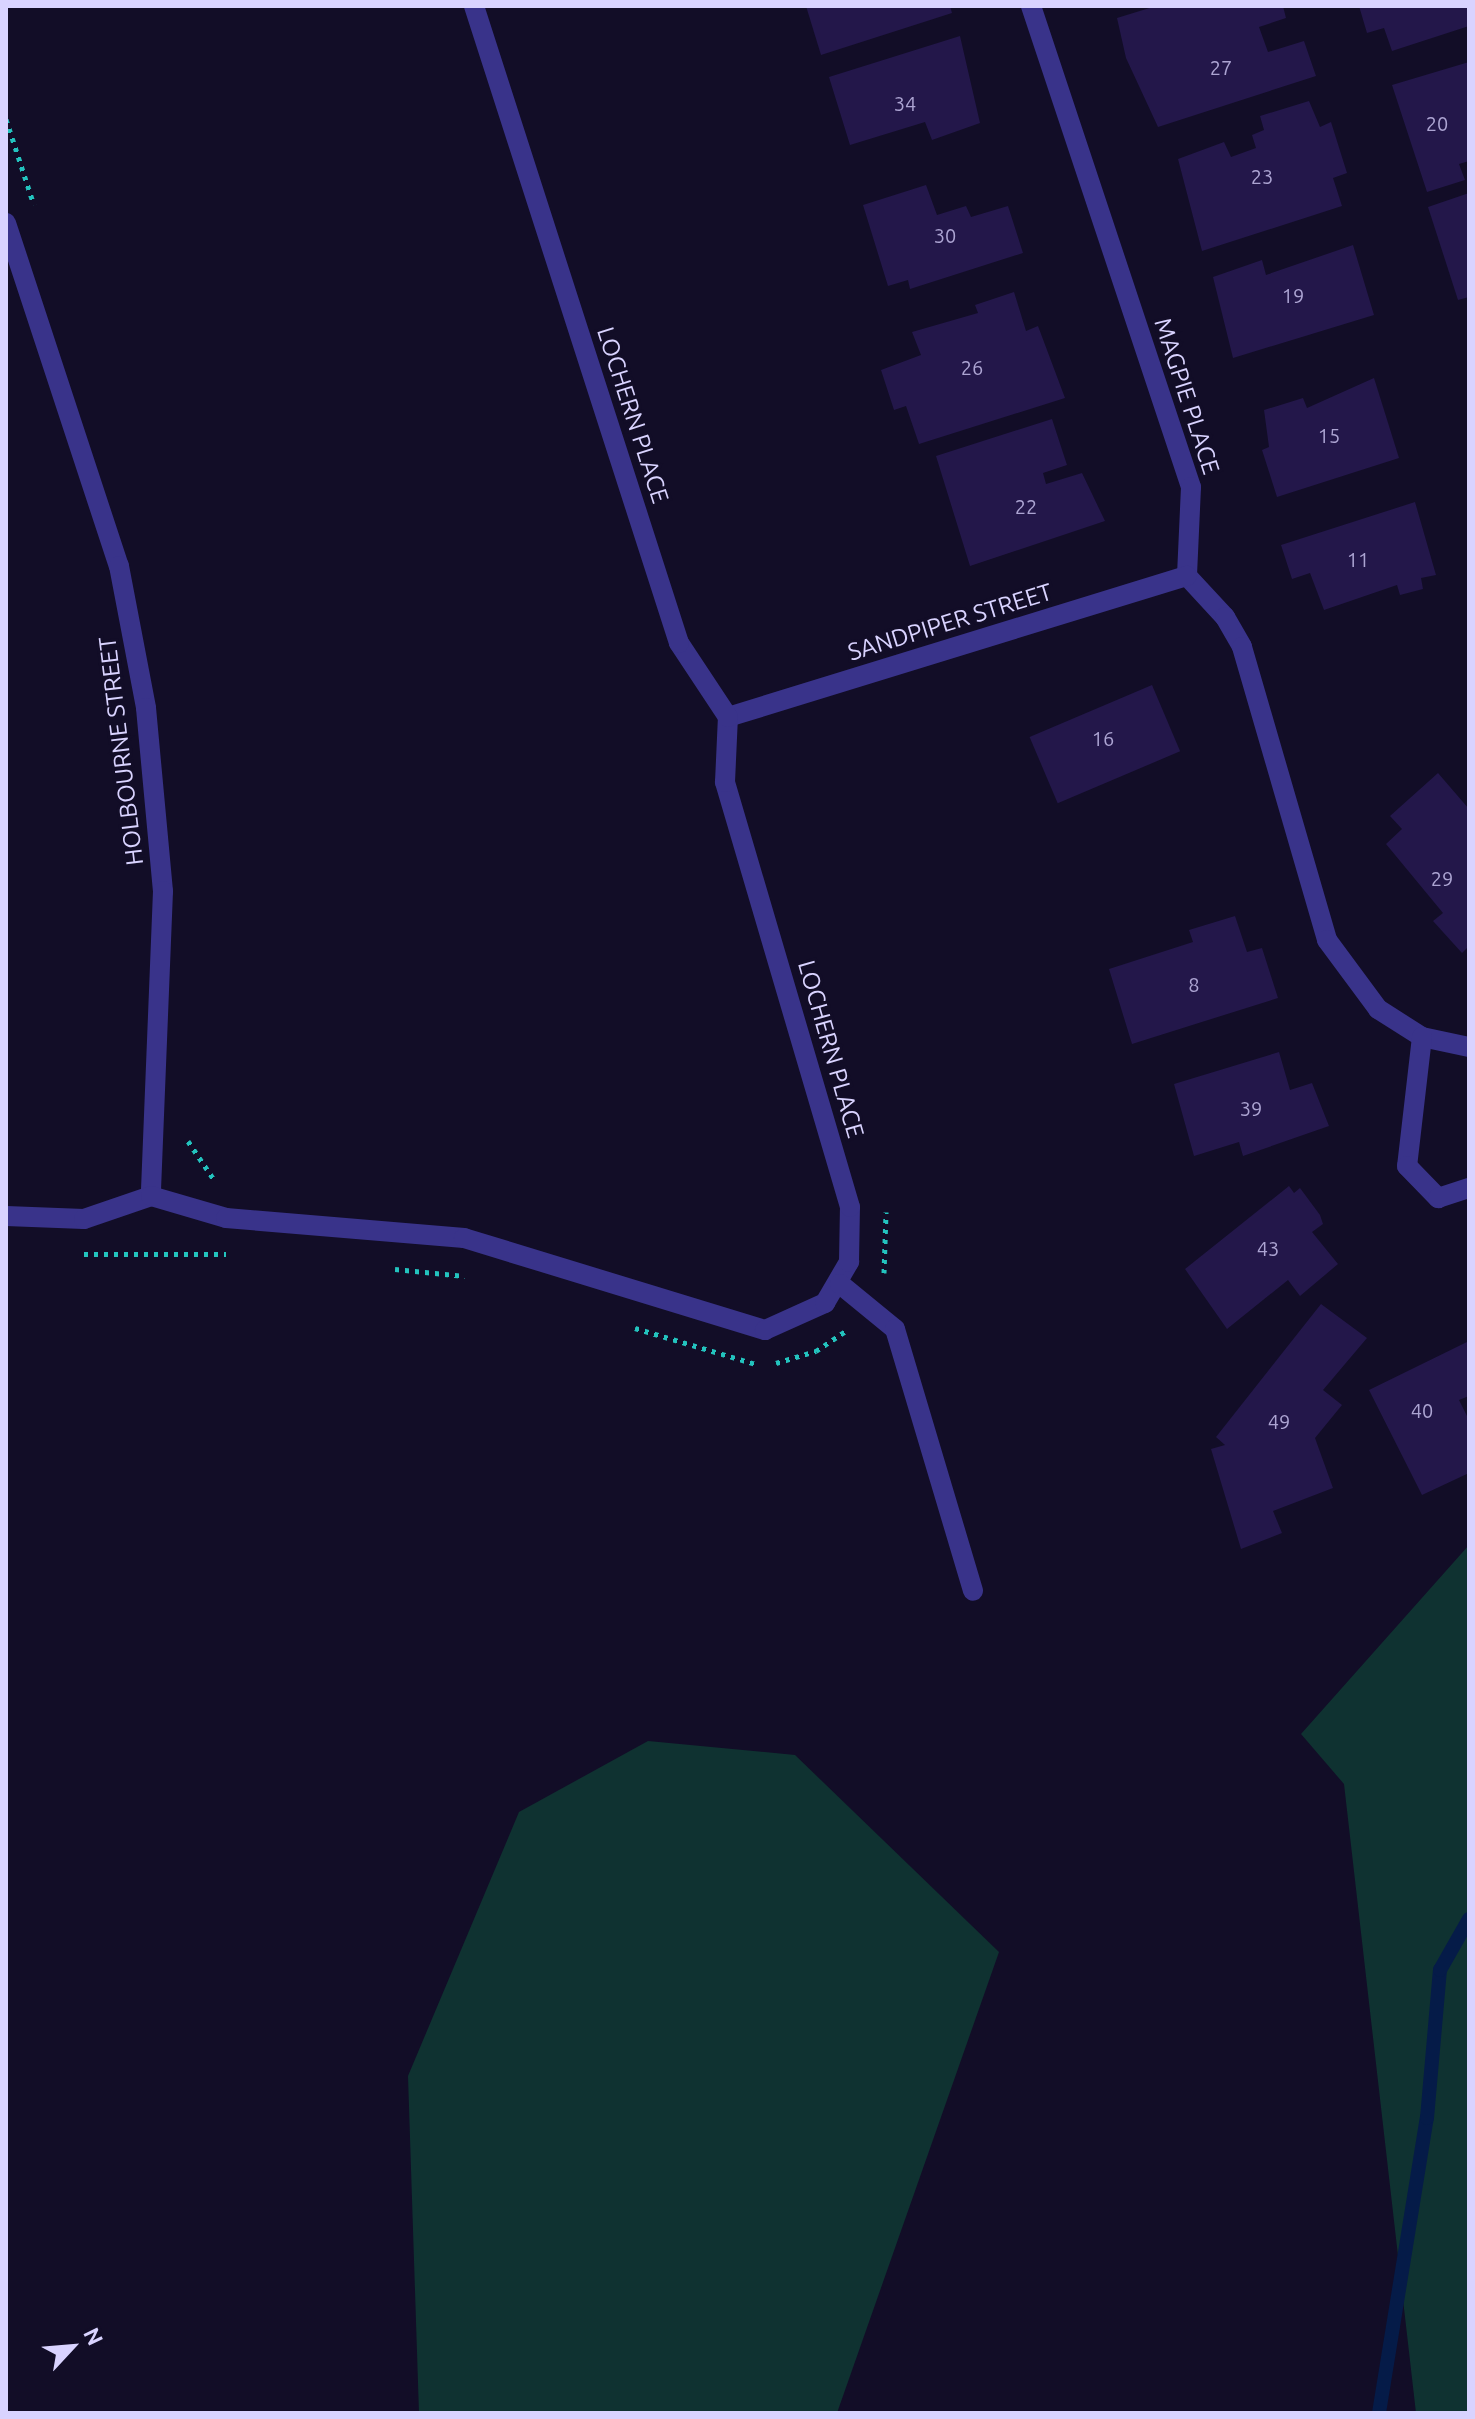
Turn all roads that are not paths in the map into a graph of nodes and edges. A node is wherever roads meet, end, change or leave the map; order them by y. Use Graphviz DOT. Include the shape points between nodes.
graph roads {
  1 [pos="474,6"];
  2 [pos="1031,6"];
  3 [pos="6,223"];
  4 [pos="1187,576"];
  5 [pos="728,717"];
  6 [pos="1422,1037"];
  7 [pos="1469,1047"];
  8 [pos="1469,1188"];
  9 [pos="151,1196"];
  10 [pos="6,1216"];
  11 [pos="840,1284"];
  12 [pos="973,1591"];
  1 -- 5 [label="street, LOCHERN PLACE" via="679,643"];
  2 -- 4 [label="street, MAGPIE PLACE" via="1191,487"];
  3 -- 9 [label="street, HOLBOURNE STREET" via="119,566 146,708 163,891"];
  4 -- 5 [label="street, SANDPIPER STREET"];
  4 -- 6 [label="street" via="1242,647 1327,940 1378,1009"];
  5 -- 11 [label="street, LOCHERN PLACE" via="730,799 850,1207 854,1237"];
  6 -- 7 [label="street"];
  6 -- 8 [label="street" via="1407,1166 1438,1198"];
  9 -- 10 [label="street" via="84,1219"];
  9 -- 11 [label="street" via="226,1218 490,1243 740,1328 787,1325 825,1303"];
  11 -- 12 [label="street" via="895,1329"];
}
